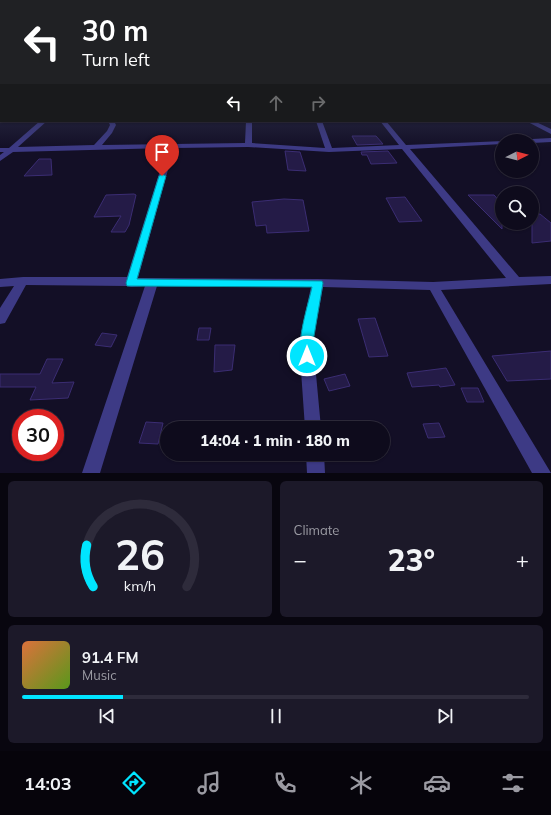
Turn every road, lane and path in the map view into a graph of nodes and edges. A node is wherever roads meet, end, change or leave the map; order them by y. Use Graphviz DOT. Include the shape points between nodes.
graph roads {
  1 [pos="43,122"];
  2 [pos="112,122"];
  3 [pos="249,122"];
  4 [pos="319,122"];
  5 [pos="384,122"];
  6 [pos="531,122"];
  7 [pos="551,132"];
  8 [pos="551,140"];
  9 [pos="539,141"];
  10 [pos="495,142"];
  11 [pos="248,145"];
  12 [pos="171,146"];
  13 [pos="403,146"];
  14 [pos="96,147"];
  15 [pos="0,150"];
  16 [pos="9,150"];
  17 [pos="329,150"];
  18 [pos="0,159"];
  19 [pos="551,280"];
  20 [pos="23,281"];
  21 [pos="516,282"];
  22 [pos="0,283"];
  23 [pos="131,283"];
  24 [pos="152,283"];
  25 [pos="318,283"];
  26 [pos="433,286"];
  27 [pos="0,319"];
  28 [pos="312,421"];
  29 [pos="315,461"];
  30 [pos="91,473"];
  31 [pos="316,473"];
  32 [pos="542,473"];
  1 -- 16 [label="street"];
  2 -- 14 [label="street" via="110,132"];
  3 -- 11 [label="street"];
  4 -- 17 [label="street"];
  5 -- 13 [label="street"];
  6 -- 7 [label="street"];
  8 -- 9 [label="street"];
  10 -- 13 [label="street"];
  11 -- 12 [label="street"];
  11 -- 17 [label="street"];
  12 -- 14 [label="street"];
  12 -- 23 [label="street"];
  13 -- 17 [label="street"];
  13 -- 21 [label="street"];
  14 -- 16 [label="street"];
  15 -- 16 [label="street"];
  16 -- 18 [label="street"];
  19 -- 21 [label="street"];
  20 -- 22 [label="street"];
  20 -- 23 [label="street"];
  20 -- 27 [label="street"];
  21 -- 26 [label="street"];
  23 -- 24 [label="street"];
  24 -- 25 [label="street"];
  24 -- 30 [label="street"];
  25 -- 26 [label="street"];
  25 -- 28 [label="street" via="306,342"];
  26 -- 32 [label="street"];
  29 -- 31 [label="street"];
}
